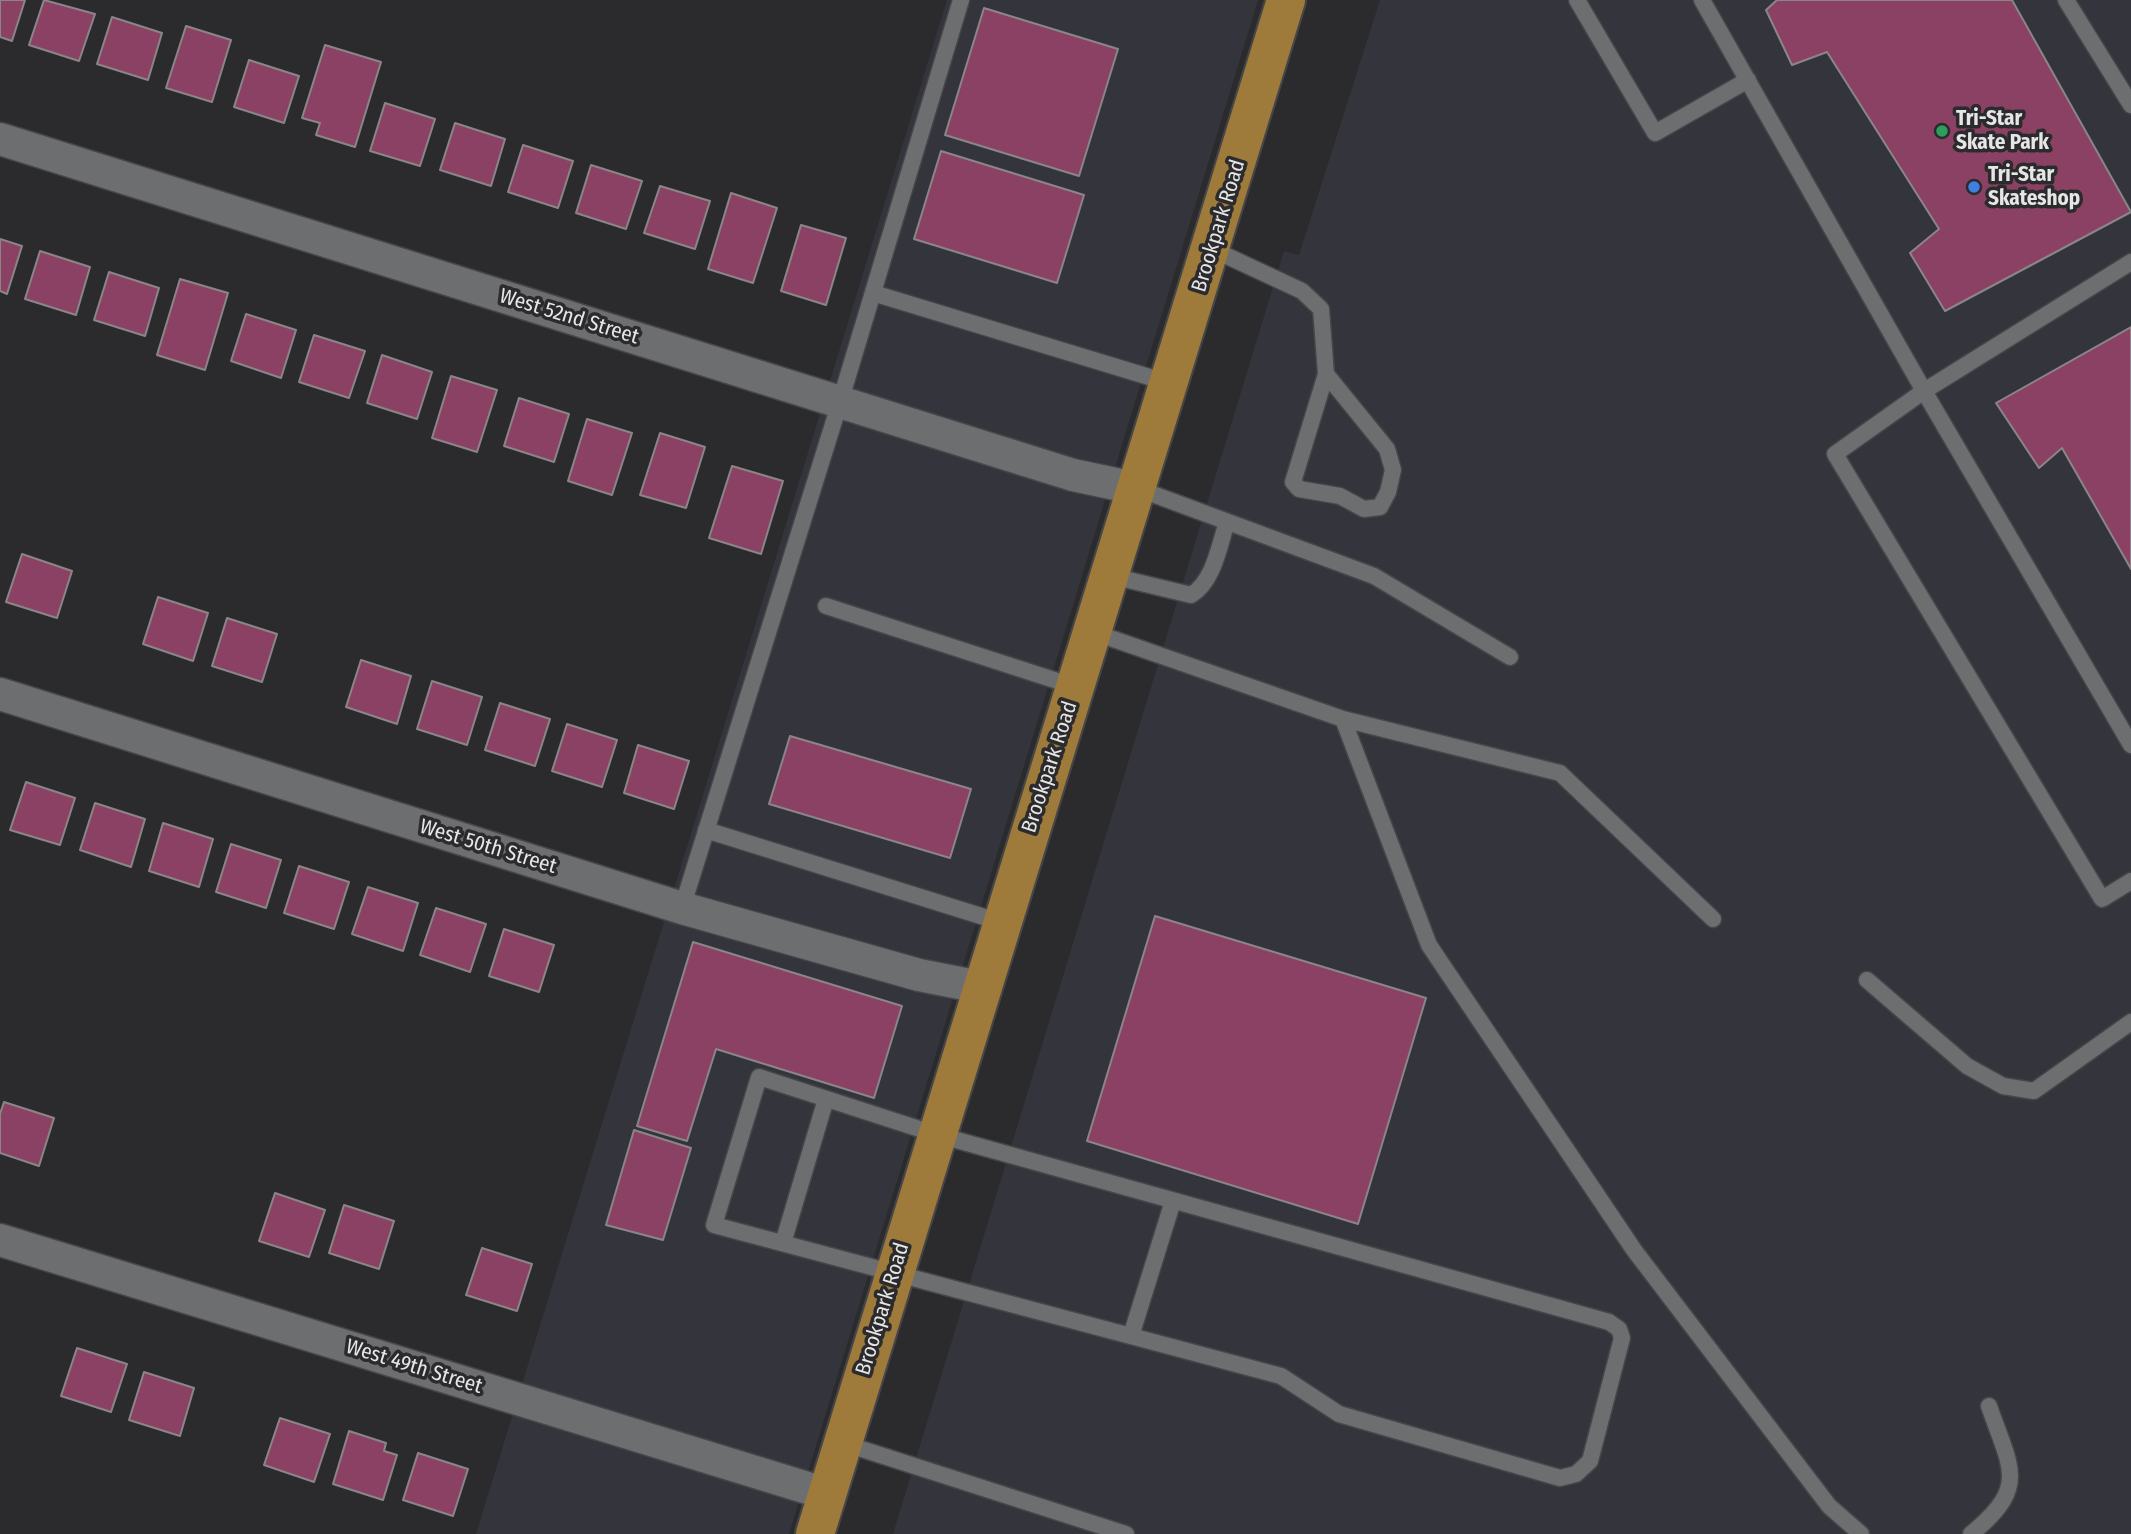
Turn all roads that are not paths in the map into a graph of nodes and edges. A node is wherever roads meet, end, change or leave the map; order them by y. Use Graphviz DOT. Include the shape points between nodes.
graph roads {
  1 [pos="961,0"];
  2 [pos="1286,0"];
  3 [pos="1577,0"];
  4 [pos="1702,0"];
  5 [pos="2066,0"];
  6 [pos="1748,80"];
  7 [pos="2131,105"];
  8 [pos="0,139"];
  9 [pos="1212,249"];
  10 [pos="2131,262"];
  11 [pos="873,293"];
  12 [pos="1326,374"];
  13 [pos="1171,384"];
  14 [pos="1924,391"];
  15 [pos="840,402"];
  16 [pos="1139,489"];
  17 [pos="1227,522"];
  18 [pos="1112,576"];
  19 [pos="826,606"];
  20 [pos="1093,632"];
  21 [pos="1510,657"];
  22 [pos="1076,687"];
  23 [pos="0,694"];
  24 [pos="1343,719"];
  25 [pos="2131,745"];
  26 [pos="706,830"];
  27 [pos="2131,881"];
  28 [pos="682,908"];
  29 [pos="1713,919"];
  30 [pos="1000,922"];
  31 [pos="1867,980"];
  32 [pos="979,987"];
  33 [pos="2131,1022"];
  34 [pos="826,1099"];
  35 [pos="934,1134"];
  36 [pos="1173,1201"];
  37 [pos="0,1240"];
  38 [pos="783,1243"];
  39 [pos="893,1273"];
  40 [pos="1130,1336"];
  41 [pos="1989,1406"];
  42 [pos="843,1443"];
  43 [pos="827,1494"];
  44 [pos="815,1534"];
  45 [pos="1126,1534"];
  46 [pos="1861,1534"];
  47 [pos="1971,1534"];
  1 -- 11 [label="lane"];
  2 -- 9 [label="main road, Brookpark Road"];
  3 -- 6 [label="lane" via="1655,133"];
  4 -- 6 [label="lane"];
  5 -- 7 [label="lane"];
  6 -- 14 [label="lane"];
  8 -- 15 [label="street, West 52nd Street"];
  9 -- 12 [label="lane" via="1302,291 1321,309"];
  9 -- 13 [label="main road, Brookpark Road"];
  10 -- 14 [label="lane"];
  11 -- 13 [label="lane"];
  11 -- 15 [label="lane"];
  12 -- 12 [label="lane" via="1387,449 1393,470 1380,507 1364,509 1340,496 1299,489 1293,482"];
  13 -- 16 [label="main road, Brookpark Road"];
  14 -- 25 [label="lane"];
  14 -- 27 [label="lane" via="1835,454 2102,899"];
  15 -- 16 [label="street, West 52nd Street" via="1073,475"];
  15 -- 26 [label="lane"];
  16 -- 17 [label="lane"];
  16 -- 18 [label="main road, Brookpark Road"];
  17 -- 18 [label="lane" via="1209,576 1191,595"];
  17 -- 21 [label="lane" via="1374,576"];
  18 -- 20 [label="main road, Brookpark Road"];
  19 -- 22 [label="lane"];
  20 -- 22 [label="main road, Brookpark Road"];
  20 -- 24 [label="lane"];
  22 -- 30 [label="main road, Brookpark Road"];
  23 -- 28 [label="street, West 50th Street"];
  24 -- 29 [label="lane" via="1560,773"];
  24 -- 46 [label="lane" via="1429,945 1634,1250 1829,1506"];
  26 -- 28 [label="lane"];
  26 -- 30 [label="lane"];
  28 -- 32 [label="street, West 50th Street" via="919,975"];
  30 -- 32 [label="main road, Brookpark Road"];
  31 -- 33 [label="lane" via="1967,1066 2003,1086 2034,1091"];
  32 -- 35 [label="main road, Brookpark Road"];
  34 -- 35 [label="lane"];
  34 -- 38 [label="lane"];
  34 -- 38 [label="lane" via="759,1077 714,1225"];
  35 -- 36 [label="lane"];
  35 -- 39 [label="main road, Brookpark Road"];
  36 -- 40 [label="lane"];
  36 -- 40 [label="lane" via="1609,1322 1622,1338 1590,1461 1576,1474 1560,1478 1339,1414 1282,1377"];
  37 -- 43 [label="street, West 49th Street"];
  38 -- 39 [label="lane"];
  39 -- 40 [label="lane"];
  39 -- 42 [label="main road, Brookpark Road"];
  41 -- 47 [label="lane" via="2012,1475 2005,1500"];
  42 -- 43 [label="main road, Brookpark Road"];
  42 -- 45 [label="lane"];
  43 -- 44 [label="main road, Brookpark Road"];
}
